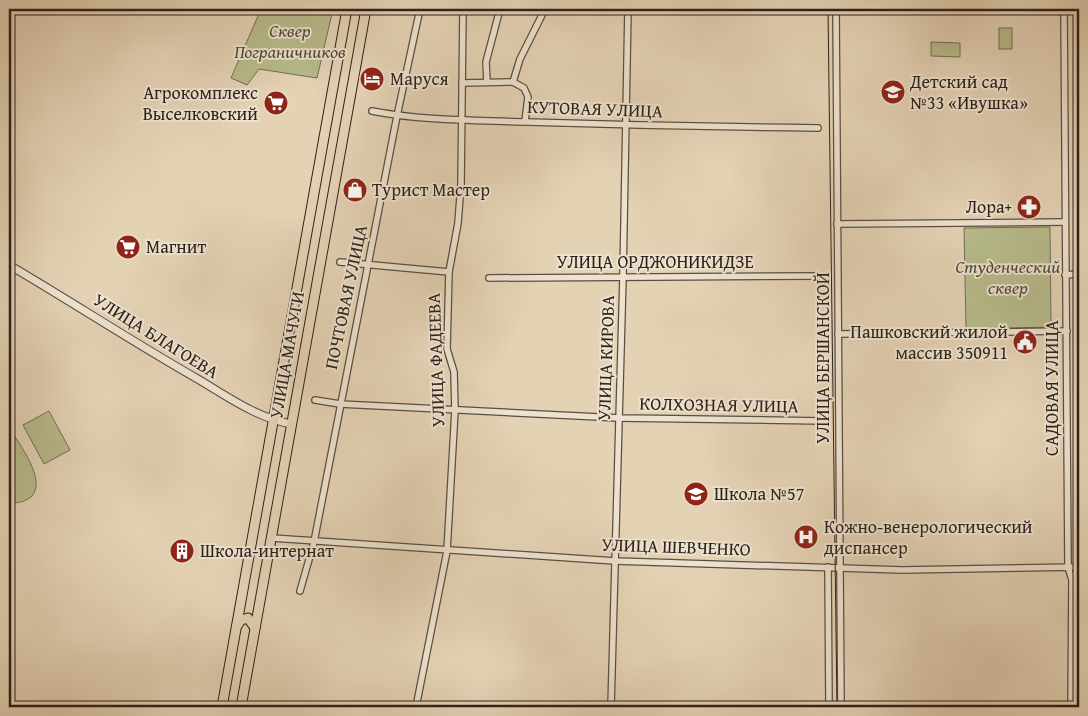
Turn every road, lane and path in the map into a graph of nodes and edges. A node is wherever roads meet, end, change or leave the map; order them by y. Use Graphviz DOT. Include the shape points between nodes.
graph roads {
  1 [pos="347,9"];
  2 [pos="366,9"];
  3 [pos="420,9"];
  4 [pos="462,9"];
  5 [pos="500,9"];
  6 [pos="545,9"];
  7 [pos="628,9"];
  8 [pos="836,9"];
  9 [pos="1064,9"];
  10 [pos="487,82"];
  11 [pos="513,82"];
  12 [pos="462,83"];
  13 [pos="372,111"];
  14 [pos="397,116"];
  15 [pos="463,120"];
  16 [pos="525,122"];
  17 [pos="626,126"];
  18 [pos="818,128"];
  19 [pos="1065,222"];
  20 [pos="837,224"];
  21 [pos="340,262"];
  22 [pos="9,265"];
  23 [pos="369,266"];
  24 [pos="449,272"];
  25 [pos="1065,274"];
  26 [pos="1079,274"];
  27 [pos="821,276"];
  28 [pos="623,277"];
  29 [pos="489,278"];
  30 [pos="1068,331"];
  31 [pos="838,334"];
  32 [pos="315,400"];
  33 [pos="340,404"];
  34 [pos="455,410"];
  35 [pos="619,418"];
  36 [pos="272,421"];
  37 [pos="824,421"];
  38 [pos="292,424"];
  39 [pos="272,538"];
  40 [pos="314,542"];
  41 [pos="447,551"];
  42 [pos="615,561"];
  43 [pos="828,567"];
  44 [pos="840,567"];
  45 [pos="1068,567"];
  46 [pos="1079,567"];
  47 [pos="300,591"];
  48 [pos="237,626"];
  49 [pos="256,628"];
  50 [pos="222,707"];
  51 [pos="242,707"];
  52 [pos="416,707"];
  53 [pos="612,707"];
  54 [pos="829,707"];
  55 [pos="840,707"];
  56 [pos="1071,707"];
  1 -- 36 [label="main road, УЛИЦА МАЧУГИ"];
  2 -- 38 [label="main road, УЛИЦА МАЧУГИ"];
  3 -- 14 [label="street, ПОЧТОВАЯ УЛИЦА"];
  4 -- 12 [label="street, УЛИЦА ФАДЕЕВА"];
  5 -- 10 [label="street" via="486,62"];
  6 -- 11 [label="street" via="520,59"];
  7 -- 17 [label="street, УЛИЦА КИРОВА"];
  8 -- 20 [label="street, УЛИЦА БЕРШАНСКОЙ"];
  9 -- 19 [label="street, САДОВАЯ УЛИЦА"];
  10 -- 11 [label="street"];
  10 -- 12 [label="street"];
  11 -- 16 [label="street" via="524,88 528,97"];
  12 -- 15 [label="street, УЛИЦА ФАДЕЕВА"];
  13 -- 14 [label="street, КУТОВАЯ УЛИЦА"];
  14 -- 15 [label="street, КУТОВАЯ УЛИЦА"];
  14 -- 23 [label="street, ПОЧТОВАЯ УЛИЦА"];
  15 -- 16 [label="street, КУТОВАЯ УЛИЦА"];
  15 -- 24 [label="street, УЛИЦА ФАДЕЕВА" via="458,223"];
  16 -- 17 [label="street, КУТОВАЯ УЛИЦА"];
  17 -- 18 [label="street, КУТОВАЯ УЛИЦА"];
  17 -- 28 [label="street, УЛИЦА КИРОВА"];
  19 -- 20 [label="street"];
  19 -- 25 [label="street, САДОВАЯ УЛИЦА"];
  20 -- 31 [label="street, УЛИЦА БЕРШАНСКОЙ"];
  21 -- 23 [label="street"];
  22 -- 36 [label="street, УЛИЦА БЛАГОЕВА" via="130,340"];
  23 -- 24 [label="street"];
  23 -- 33 [label="street, ПОЧТОВАЯ УЛИЦА"];
  24 -- 34 [label="street, УЛИЦА ФАДЕЕВА" via="447,349 454,372"];
  25 -- 26 [label="street"];
  25 -- 30 [label="street, САДОВАЯ УЛИЦА"];
  27 -- 28 [label="street, УЛИЦА ОРДЖОНИКИДЗЕ"];
  28 -- 29 [label="street, УЛИЦА ОРДЖОНИКИДЗЕ"];
  28 -- 35 [label="street, УЛИЦА КИРОВА"];
  30 -- 31 [label="street"];
  30 -- 45 [label="street, САДОВАЯ УЛИЦА"];
  31 -- 44 [label="street, УЛИЦА БЕРШАНСКОЙ"];
  32 -- 33 [label="street, КОЛХОЗНАЯ УЛИЦА"];
  33 -- 34 [label="street, КОЛХОЗНАЯ УЛИЦА"];
  33 -- 40 [label="street, ПОЧТОВАЯ УЛИЦА"];
  34 -- 35 [label="street, КОЛХОЗНАЯ УЛИЦА"];
  34 -- 41 [label="street, УЛИЦА ФАДЕЕВА"];
  35 -- 37 [label="street, КОЛХОЗНАЯ УЛИЦА"];
  35 -- 42 [label="street, УЛИЦА КИРОВА"];
  36 -- 38 [label="street, УЛИЦА БЛАГОЕВА"];
  36 -- 48 [label="main road, УЛИЦА МАЧУГИ"];
  38 -- 39 [label="main road, УЛИЦА МАЧУГИ"];
  39 -- 40 [label="street, УЛИЦА ШЕВЧЕНКО"];
  39 -- 49 [label="main road, УЛИЦА МАЧУГИ"];
  40 -- 41 [label="street, УЛИЦА ШЕВЧЕНКО"];
  40 -- 47 [label="street, ПОЧТОВАЯ УЛИЦА"];
  41 -- 42 [label="street, УЛИЦА ШЕВЧЕНКО"];
  41 -- 52 [label="street, УЛИЦА ФАДЕЕВА"];
  42 -- 43 [label="street, УЛИЦА ШЕВЧЕНКО"];
  42 -- 53 [label="street, УЛИЦА КИРОВА"];
  43 -- 44 [label="street, УЛИЦА ШЕВЧЕНКО"];
  43 -- 54 [label="street"];
  44 -- 45 [label="street, УЛИЦА ШЕВЧЕНКО" via="902,570"];
  44 -- 55 [label="street, УЛИЦА БЕРШАНСКОЙ"];
  45 -- 46 [label="street, УЛИЦА ШЕВЧЕНКО"];
  45 -- 56 [label="street, САДОВАЯ УЛИЦА" via="1072,580"];
  48 -- 49 [label="main road" via="248,618"];
  48 -- 50 [label="main road, УЛИЦА МАЧУГИ"];
  49 -- 51 [label="main road, УЛИЦА МАЧУГИ"];
}
